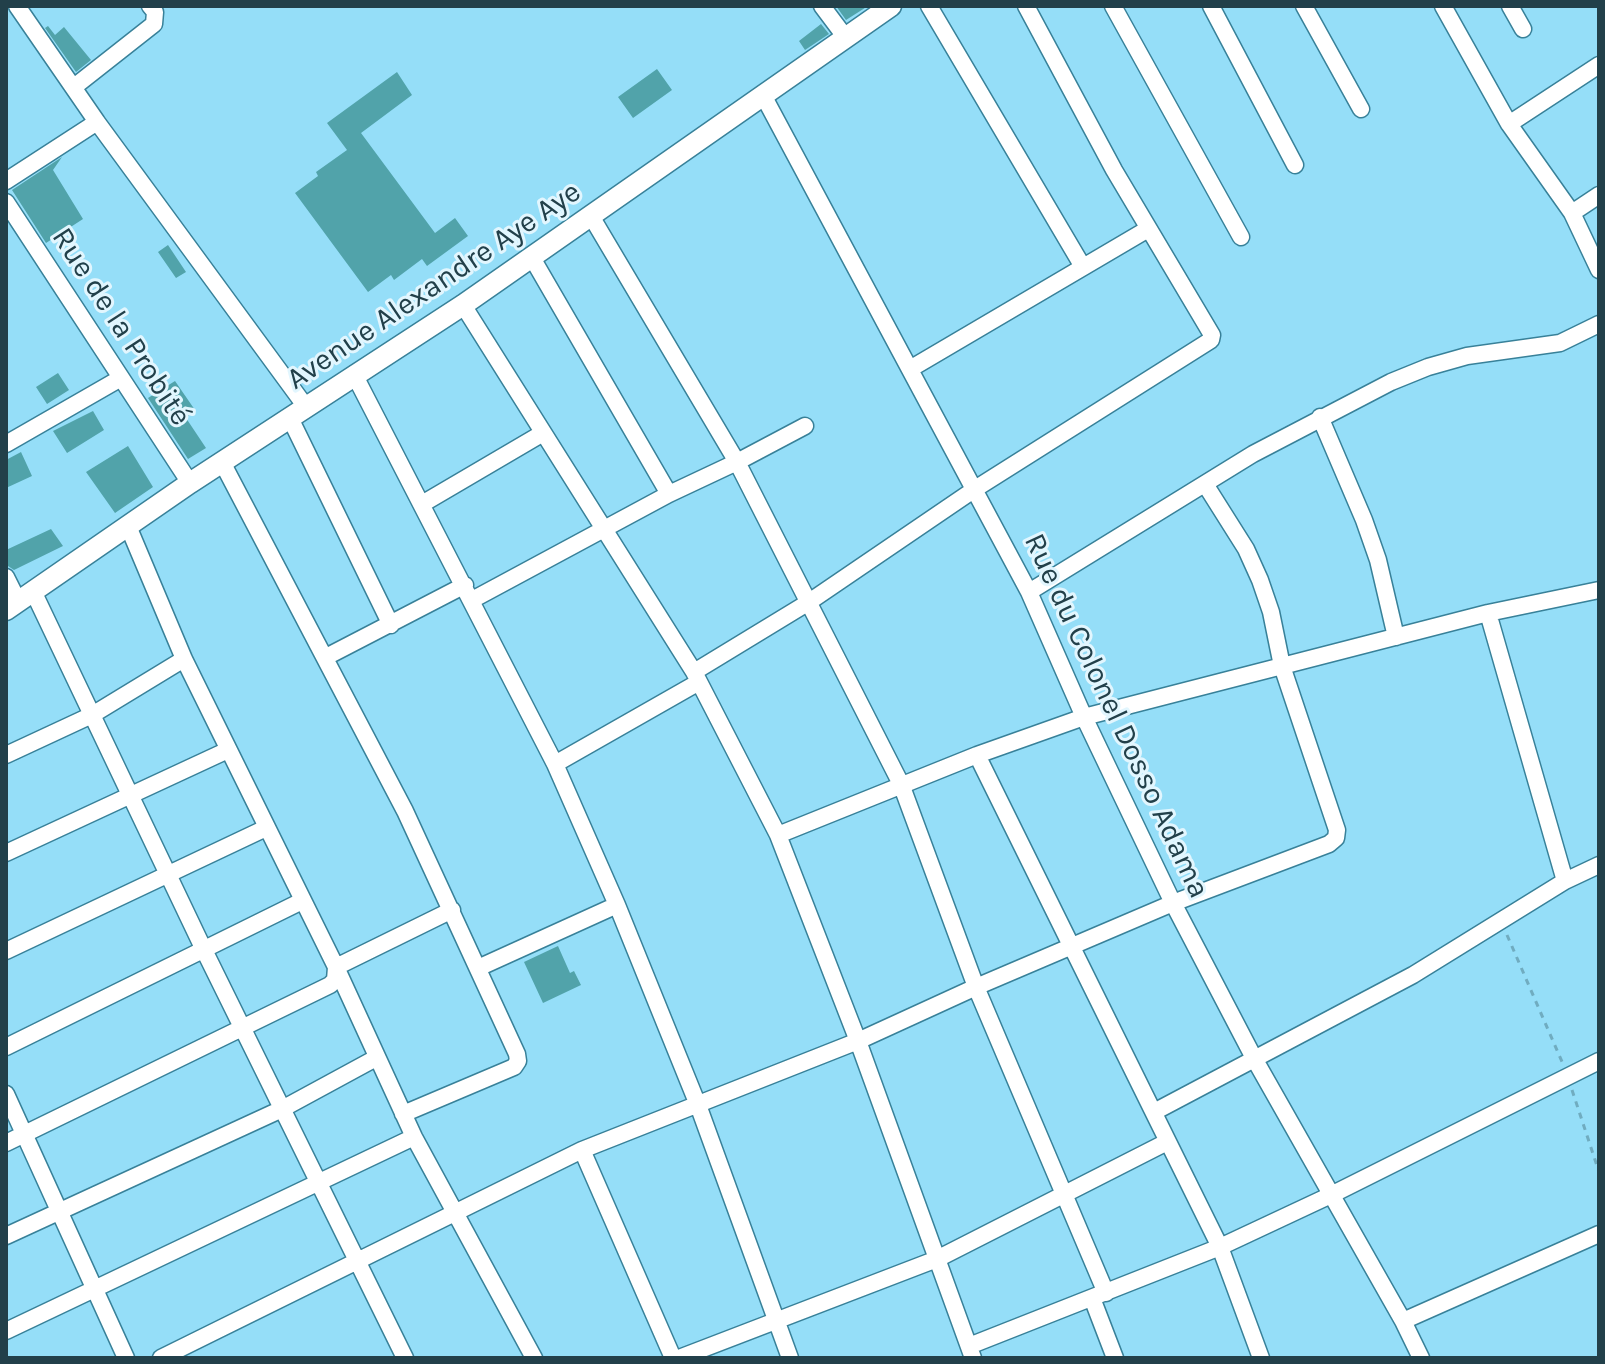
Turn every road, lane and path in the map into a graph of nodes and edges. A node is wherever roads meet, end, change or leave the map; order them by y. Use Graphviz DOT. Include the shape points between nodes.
graph roads {
  1 [pos="17,6"];
  2 [pos="150,6"];
  3 [pos="822,6"];
  4 [pos="891,6"];
  5 [pos="929,6"];
  6 [pos="1026,6"];
  7 [pos="1113,6"];
  8 [pos="1211,6"];
  9 [pos="1304,6"];
  10 [pos="1443,6"];
  11 [pos="1510,6"];
  12 [pos="1523,29"];
  13 [pos="846,38"];
  14 [pos="1599,65"];
  15 [pos="74,87"];
  16 [pos="764,97"];
  17 [pos="1361,109"];
  18 [pos="97,122"];
  19 [pos="1509,124"];
  20 [pos="1295,165"];
  21 [pos="6,181"];
  22 [pos="1599,195"];
  23 [pos="6,202"];
  24 [pos="1572,213"];
  25 [pos="591,216"];
  26 [pos="1148,229"];
  27 [pos="1241,237"];
  28 [pos="531,256"];
  29 [pos="1083,267"];
  30 [pos="1599,270"];
  31 [pos="463,305"];
  32 [pos="1599,324"];
  33 [pos="910,369"];
  34 [pos="354,374"];
  35 [pos="121,378"];
  36 [pos="298,413"];
  37 [pos="1320,417"];
  38 [pos="805,426"];
  39 [pos="543,433"];
  40 [pos="6,444"];
  41 [pos="737,462"];
  42 [pos="223,464"];
  43 [pos="190,483"];
  44 [pos="1205,484"];
  45 [pos="975,489"];
  46 [pos="669,494"];
  47 [pos="422,504"];
  48 [pos="128,526"];
  49 [pos="604,530"];
  50 [pos="6,577"];
  51 [pos="1599,590"];
  52 [pos="1029,592"];
  53 [pos="469,593"];
  54 [pos="19,601"];
  55 [pos="809,602"];
  56 [pos="1488,613"];
  57 [pos="391,625"];
  58 [pos="1396,637"];
  59 [pos="326,657"];
  60 [pos="184,659"];
  61 [pos="1282,666"];
  62 [pos="696,677"];
  63 [pos="92,715"];
  64 [pos="1084,717"];
  65 [pos="228,750"];
  66 [pos="6,755"];
  67 [pos="977,755"];
  68 [pos="555,764"];
  69 [pos="901,784"];
  70 [pos="131,797"];
  71 [pos="266,828"];
  72 [pos="778,835"];
  73 [pos="6,853"];
  74 [pos="1599,865"];
  75 [pos="168,876"];
  76 [pos="1565,881"];
  77 [pos="302,901"];
  78 [pos="1173,903"];
  79 [pos="617,905"];
  80 [pos="452,910"];
  81 [pos="1500,921"];
  82 [pos="1073,947"];
  83 [pos="204,950"];
  84 [pos="6,951"];
  85 [pos="336,967"];
  86 [pos="478,968"];
  87 [pos="976,987"];
  88 [pos="243,1029"];
  89 [pos="858,1041"];
  90 [pos="6,1047"];
  91 [pos="376,1058"];
  92 [pos="1255,1060"];
  93 [pos="1599,1061"];
  94 [pos="1568,1076"];
  95 [pos="6,1094"];
  96 [pos="698,1105"];
  97 [pos="282,1109"];
  98 [pos="1154,1112"];
  99 [pos="403,1114"];
  100 [pos="24,1134"];
  101 [pos="414,1137"];
  102 [pos="1167,1142"];
  103 [pos="6,1143"];
  104 [pos="582,1150"];
  105 [pos="1599,1172"];
  106 [pos="318,1182"];
  107 [pos="1066,1194"];
  108 [pos="1331,1195"];
  109 [pos="60,1210"];
  110 [pos="457,1213"];
  111 [pos="1599,1234"];
  112 [pos="6,1236"];
  113 [pos="1220,1247"];
  114 [pos="937,1259"];
  115 [pos="358,1260"];
  116 [pos="95,1286"];
  117 [pos="1099,1295"];
  118 [pos="777,1320"];
  119 [pos="1403,1321"];
  120 [pos="6,1331"];
  121 [pos="971,1352"];
  122 [pos="126,1358"];
  123 [pos="161,1358"];
  124 [pos="405,1358"];
  125 [pos="534,1358"];
  126 [pos="673,1358"];
  127 [pos="679,1358"];
  128 [pos="790,1358"];
  129 [pos="1115,1358"];
  130 [pos="1261,1358"];
  131 [pos="1421,1358"];
  1 -- 15 [label="street"];
  2 -- 15 [label="street" via="154,24"];
  3 -- 13 [label="street"];
  4 -- 13 [label="street, Avenue Alexandre Aye Aye"];
  5 -- 29 [label="street"];
  6 -- 26 [label="street"];
  7 -- 27 [label="street"];
  8 -- 20 [label="street"];
  9 -- 17 [label="street"];
  10 -- 19 [label="street"];
  11 -- 12 [label="street"];
  13 -- 16 [label="street, Avenue Alexandre Aye Aye"];
  14 -- 19 [label="street"];
  15 -- 18 [label="street"];
  16 -- 25 [label="street, Avenue Alexandre Aye Aye"];
  16 -- 33 [label="street, Rue du Colonel Dosso Adama"];
  18 -- 21 [label="street"];
  18 -- 36 [label="street"];
  19 -- 24 [label="street"];
  22 -- 24 [label="street"];
  23 -- 35 [label="street, Rue de la Probité"];
  24 -- 30 [label="street"];
  25 -- 28 [label="street, Avenue Alexandre Aye Aye"];
  25 -- 41 [label="street"];
  26 -- 29 [label="street"];
  26 -- 45 [label="street" via="1211,340"];
  28 -- 31 [label="street, Avenue Alexandre Aye Aye"];
  28 -- 46 [label="street"];
  29 -- 33 [label="street"];
  31 -- 34 [label="street, Avenue Alexandre Aye Aye"];
  31 -- 39 [label="street"];
  32 -- 37 [label="street" via="1560,343 1428,367"];
  33 -- 45 [label="street, Rue du Colonel Dosso Adama"];
  34 -- 36 [label="street, Avenue Alexandre Aye Aye"];
  34 -- 47 [label="street"];
  35 -- 40 [label="street"];
  35 -- 43 [label="street, Rue de la Probité"];
  36 -- 42 [label="street, Avenue Alexandre Aye Aye"];
  36 -- 57 [label="street"];
  37 -- 44 [label="street"];
  37 -- 58 [label="street" via="1378,560"];
  38 -- 41 [label="street"];
  39 -- 47 [label="street"];
  39 -- 49 [label="street"];
  41 -- 46 [label="street"];
  41 -- 55 [label="street"];
  42 -- 43 [label="street, Avenue Alexandre Aye Aye"];
  42 -- 59 [label="street"];
  43 -- 48 [label="street, Avenue Alexandre Aye Aye"];
  44 -- 52 [label="street"];
  44 -- 61 [label="street" via="1260,580"];
  45 -- 52 [label="street, Rue du Colonel Dosso Adama"];
  45 -- 55 [label="street"];
  46 -- 49 [label="street"];
  47 -- 53 [label="street"];
  48 -- 54 [label="street, Avenue Alexandre Aye Aye"];
  48 -- 60 [label="street"];
  49 -- 53 [label="street"];
  49 -- 62 [label="street"];
  50 -- 54 [label="street"];
  51 -- 56 [label="street"];
  52 -- 64 [label="street, Rue du Colonel Dosso Adama"];
  53 -- 57 [label="street"];
  53 -- 68 [label="street"];
  54 -- 63 [label="street"];
  55 -- 62 [label="street"];
  55 -- 69 [label="street"];
  56 -- 58 [label="street"];
  56 -- 76 [label="street"];
  57 -- 59 [label="street"];
  58 -- 61 [label="street"];
  59 -- 80 [label="street"];
  60 -- 63 [label="street"];
  60 -- 65 [label="street"];
  61 -- 64 [label="street"];
  61 -- 78 [label="street" via="1336,838"];
  62 -- 68 [label="street"];
  62 -- 72 [label="street"];
  63 -- 66 [label="street"];
  63 -- 70 [label="street"];
  64 -- 67 [label="street"];
  64 -- 78 [label="street, Rue du Colonel Dosso Adama"];
  65 -- 70 [label="street"];
  65 -- 71 [label="street"];
  67 -- 69 [label="street"];
  67 -- 82 [label="street"];
  68 -- 79 [label="street"];
  69 -- 72 [label="street"];
  69 -- 87 [label="street"];
  70 -- 73 [label="street"];
  70 -- 75 [label="street"];
  71 -- 75 [label="street"];
  71 -- 77 [label="street"];
  72 -- 89 [label="street"];
  74 -- 76 [label="street"];
  75 -- 83 [label="street"];
  75 -- 84 [label="street"];
  76 -- 81 [label="street"];
  77 -- 83 [label="street"];
  77 -- 85 [label="street"];
  78 -- 82 [label="street"];
  78 -- 92 [label="street, Rue du Colonel Dosso Adama"];
  79 -- 86 [label="street"];
  79 -- 96 [label="street"];
  80 -- 85 [label="street"];
  80 -- 86 [label="street"];
  81 -- 92 [label="street" via="1413,975"];
  81 -- 94 [label="path"];
  82 -- 87 [label="street"];
  82 -- 98 [label="street"];
  83 -- 88 [label="street"];
  83 -- 90 [label="street"];
  85 -- 88 [label="street" via="330,985"];
  85 -- 91 [label="street"];
  86 -- 99 [label="street" via="518,1061"];
  87 -- 89 [label="street"];
  87 -- 107 [label="street"];
  88 -- 97 [label="street"];
  88 -- 100 [label="street"];
  89 -- 96 [label="street"];
  89 -- 114 [label="street"];
  91 -- 97 [label="street"];
  91 -- 99 [label="street"];
  92 -- 98 [label="street"];
  92 -- 108 [label="street, Rue du Colonel Dosso Adama"];
  93 -- 94 [label="street"];
  94 -- 105 [label="path"];
  94 -- 108 [label="street"];
  95 -- 100 [label="street"];
  96 -- 104 [label="street"];
  96 -- 118 [label="street"];
  97 -- 106 [label="street"];
  97 -- 109 [label="street"];
  98 -- 102 [label="street"];
  99 -- 101 [label="street"];
  100 -- 103 [label="street"];
  100 -- 109 [label="street"];
  101 -- 106 [label="street"];
  101 -- 110 [label="street"];
  102 -- 107 [label="street"];
  102 -- 113 [label="street"];
  104 -- 110 [label="street"];
  104 -- 126 [label="street"];
  106 -- 115 [label="street"];
  106 -- 116 [label="street"];
  107 -- 114 [label="street"];
  107 -- 117 [label="street"];
  108 -- 113 [label="street"];
  108 -- 119 [label="street, Rue du Colonel Dosso Adama"];
  109 -- 112 [label="street"];
  109 -- 116 [label="street"];
  110 -- 115 [label="street"];
  110 -- 125 [label="street"];
  111 -- 119 [label="street"];
  113 -- 117 [label="street"];
  113 -- 130 [label="street"];
  114 -- 118 [label="street"];
  114 -- 121 [label="street"];
  115 -- 123 [label="street"];
  115 -- 124 [label="street"];
  116 -- 120 [label="street"];
  116 -- 122 [label="street"];
  117 -- 121 [label="street"];
  117 -- 129 [label="street"];
  118 -- 127 [label="street"];
  118 -- 128 [label="street"];
  119 -- 131 [label="street, Rue du Colonel Dosso Adama"];
}
